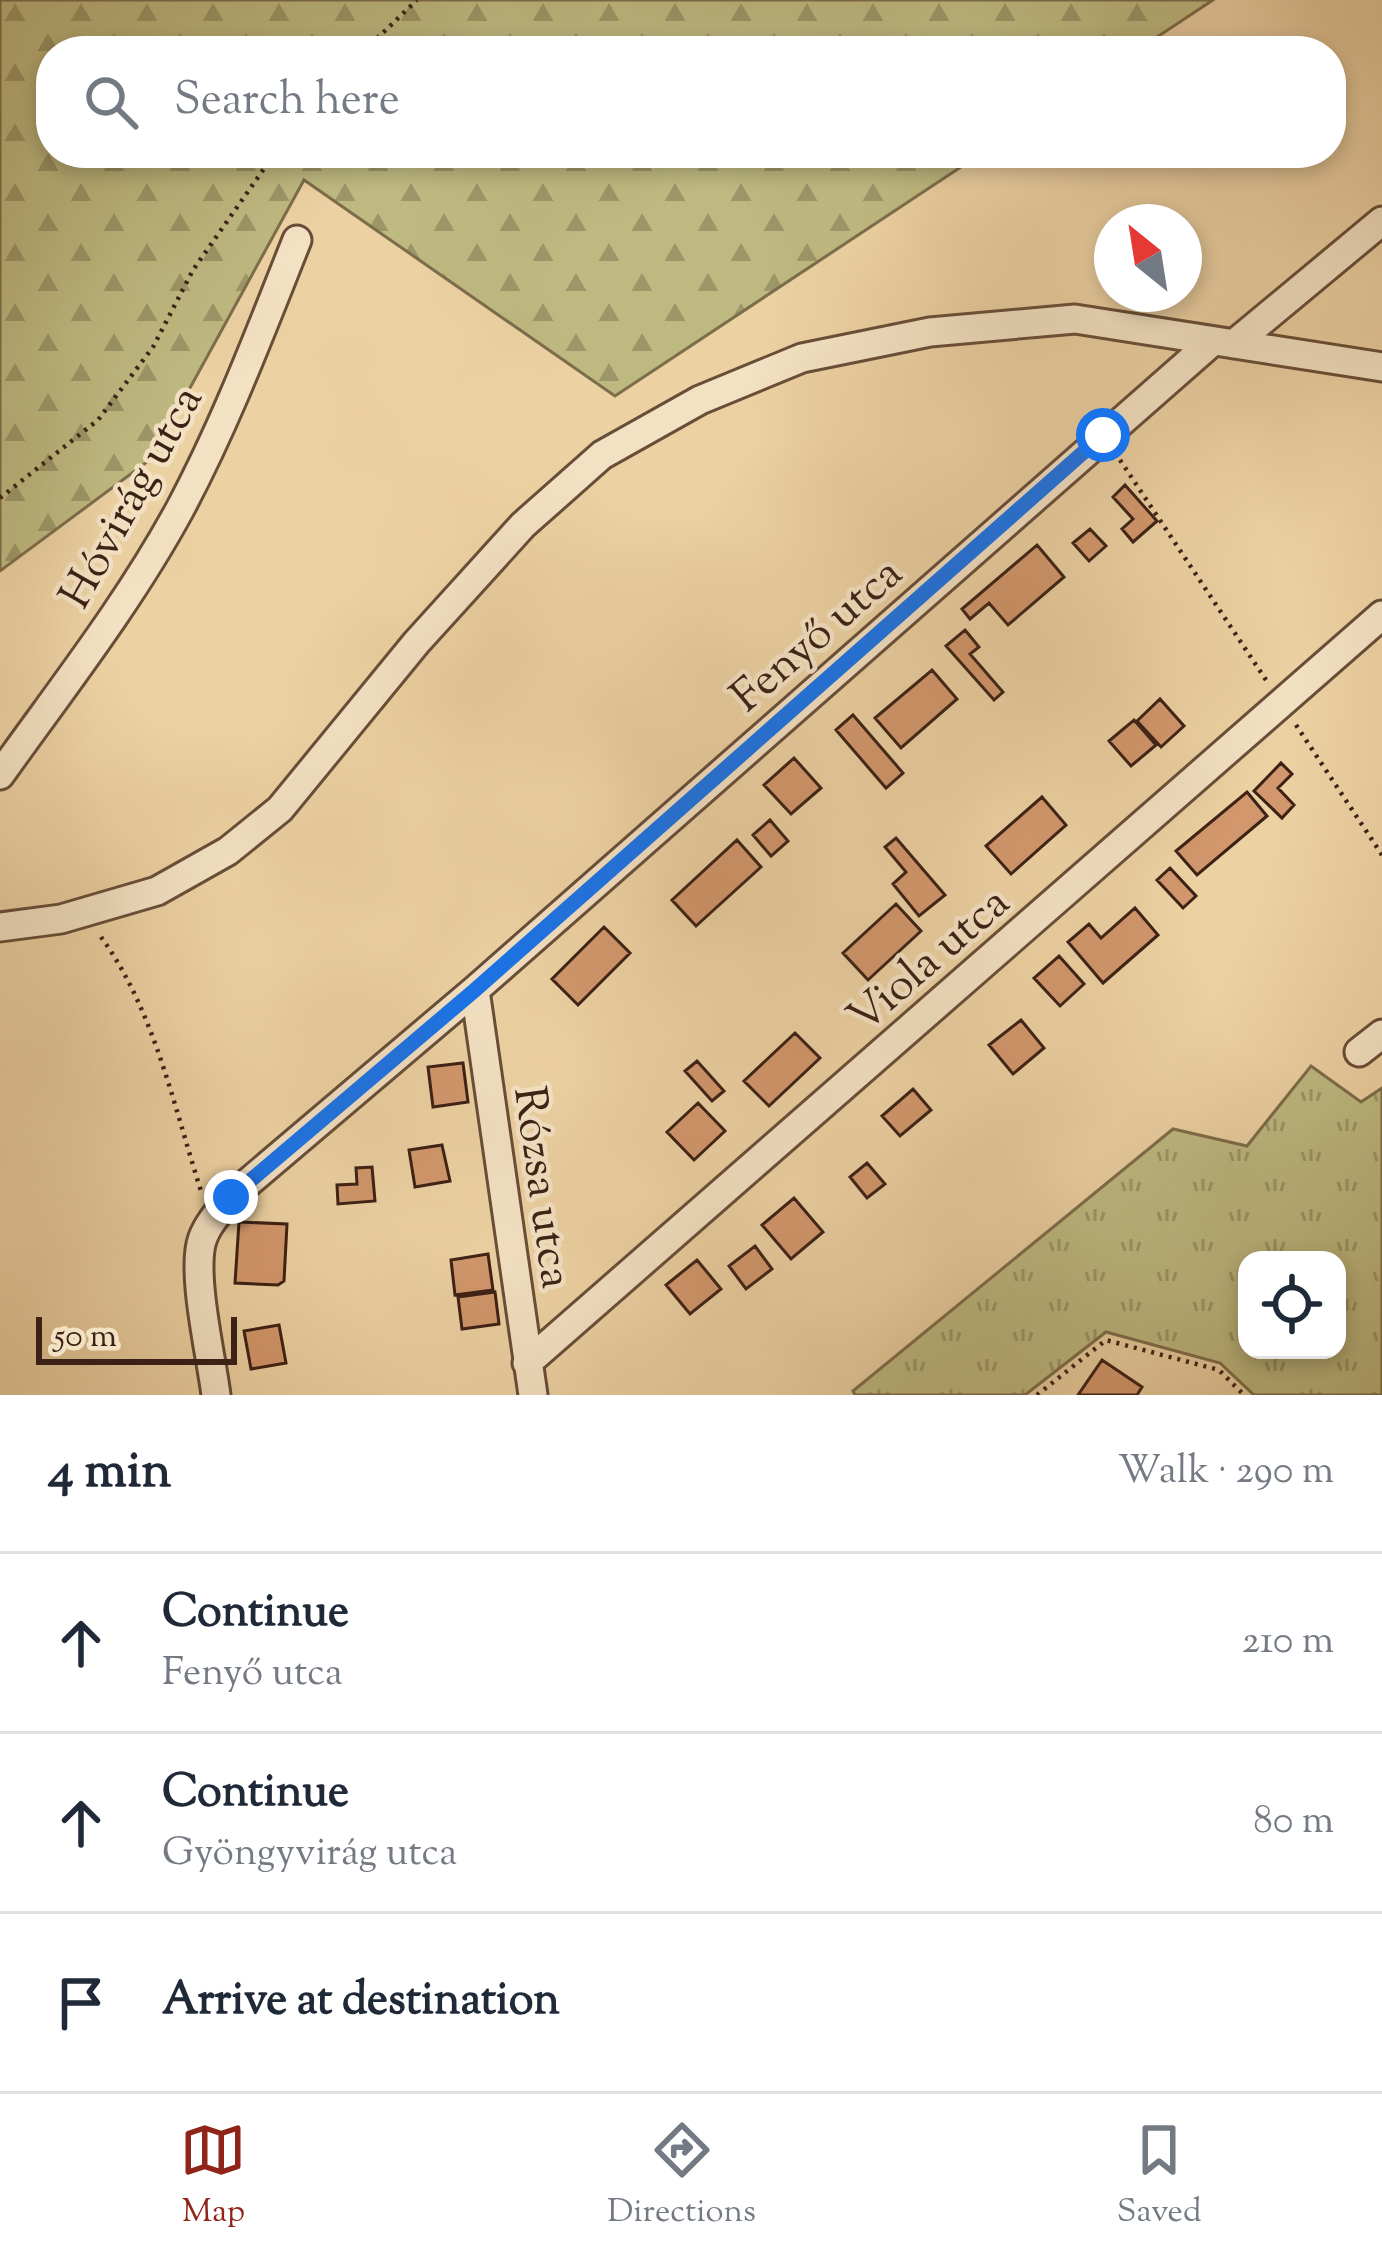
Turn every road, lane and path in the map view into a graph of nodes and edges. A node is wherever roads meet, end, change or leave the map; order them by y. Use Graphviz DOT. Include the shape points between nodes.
graph roads {
  1 [pos="417,0"];
  2 [pos="380,36"];
  3 [pos="264,168"];
  4 [pos="1382,221"];
  5 [pos="297,240"];
  6 [pos="1224,342"];
  7 [pos="1382,367"];
  8 [pos="1103,435"];
  9 [pos="0,498"];
  10 [pos="1382,615"];
  11 [pos="1281,703"];
  12 [pos="0,775"];
  13 [pos="1382,855"];
  14 [pos="84,913"];
  15 [pos="0,927"];
  16 [pos="475,990"];
  17 [pos="1382,1034"];
  18 [pos="1359,1052"];
  19 [pos="211,1222"];
  20 [pos="527,1364"];
  21 [pos="216,1395"];
  22 [pos="533,1395"];
  23 [pos="1037,1395"];
  24 [pos="1244,1395"];
  1 -- 2 [label="path"];
  3 -- 9 [label="path" via="98,420"];
  4 -- 6 [label="street, Fenyő utca"];
  5 -- 12 [label="street, Hóvirág utca" via="181,506"];
  6 -- 7 [label="street"];
  6 -- 8 [label="street, Fenyő utca"];
  6 -- 14 [label="street" via="1075,320 930,332 802,358 700,400 602,455 523,525 280,808 228,851 158,891"];
  8 -- 11 [label="path"];
  8 -- 16 [label="street, Fenyő utca"];
  10 -- 11 [label="street, Viola utca"];
  11 -- 13 [label="path"];
  11 -- 20 [label="street, Viola utca"];
  14 -- 15 [label="street"];
  14 -- 19 [label="path" via="147,1022"];
  16 -- 19 [label="street, Fenyő utca"];
  16 -- 20 [label="street, Rózsa utca"];
  17 -- 18 [label="street"];
  19 -- 21 [label="street" via="200,1276"];
  20 -- 22 [label="street, Rózsa utca"];
  23 -- 24 [label="path" via="1106,1340 1219,1370"];
}
